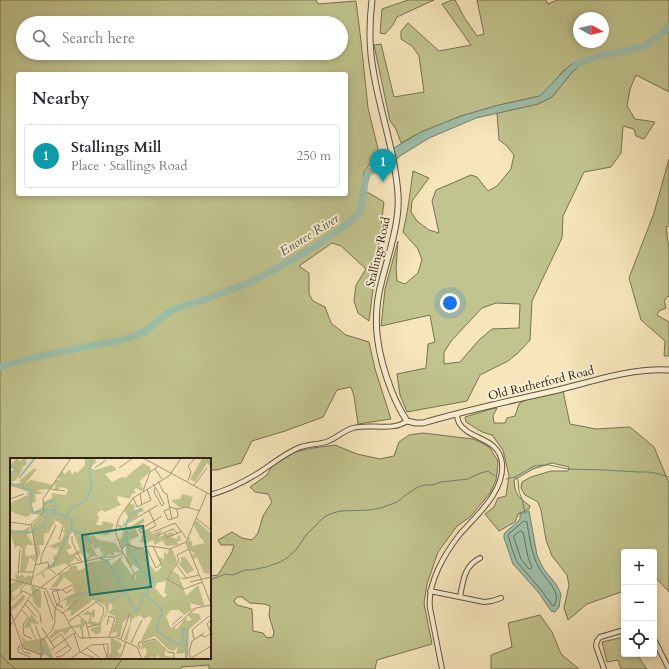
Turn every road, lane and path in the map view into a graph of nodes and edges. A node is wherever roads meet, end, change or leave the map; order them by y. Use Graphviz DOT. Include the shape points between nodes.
graph roads {
  1 [pos="372,0"];
  2 [pos="669,370"];
  3 [pos="456,414"];
  4 [pos="407,421"];
  5 [pos="211,495"];
  6 [pos="480,558"];
  7 [pos="430,591"];
  8 [pos="460,597"];
  9 [pos="501,598"];
  10 [pos="621,631"];
  11 [pos="657,646"];
  12 [pos="442,669"];
  13 [pos="604,669"];
  14 [pos="669,669"];
  1 -- 4 [label="street, Stallings Road" via="371,58 395,170 398,196 392,245 378,299 376,329 382,364 395,400"];
  2 -- 3 [label="street, Old Rutherford Road" via="626,373"];
  3 -- 4 [label="street, Old Rutherford Road" via="420,423"];
  3 -- 7 [label="street" via="465,429 495,448 501,459 502,473 490,500 460,534 446,555"];
  4 -- 5 [label="street" via="400,425 353,428 324,442 296,449 243,482"];
  6 -- 8 [label="street" via="467,570"];
  7 -- 8 [label="street"];
  7 -- 12 [label="street" via="430,608"];
  8 -- 9 [label="street" via="484,602"];
  10 -- 13 [label="street" via="597,639 596,646"];
  11 -- 14 [label="street"];
}
